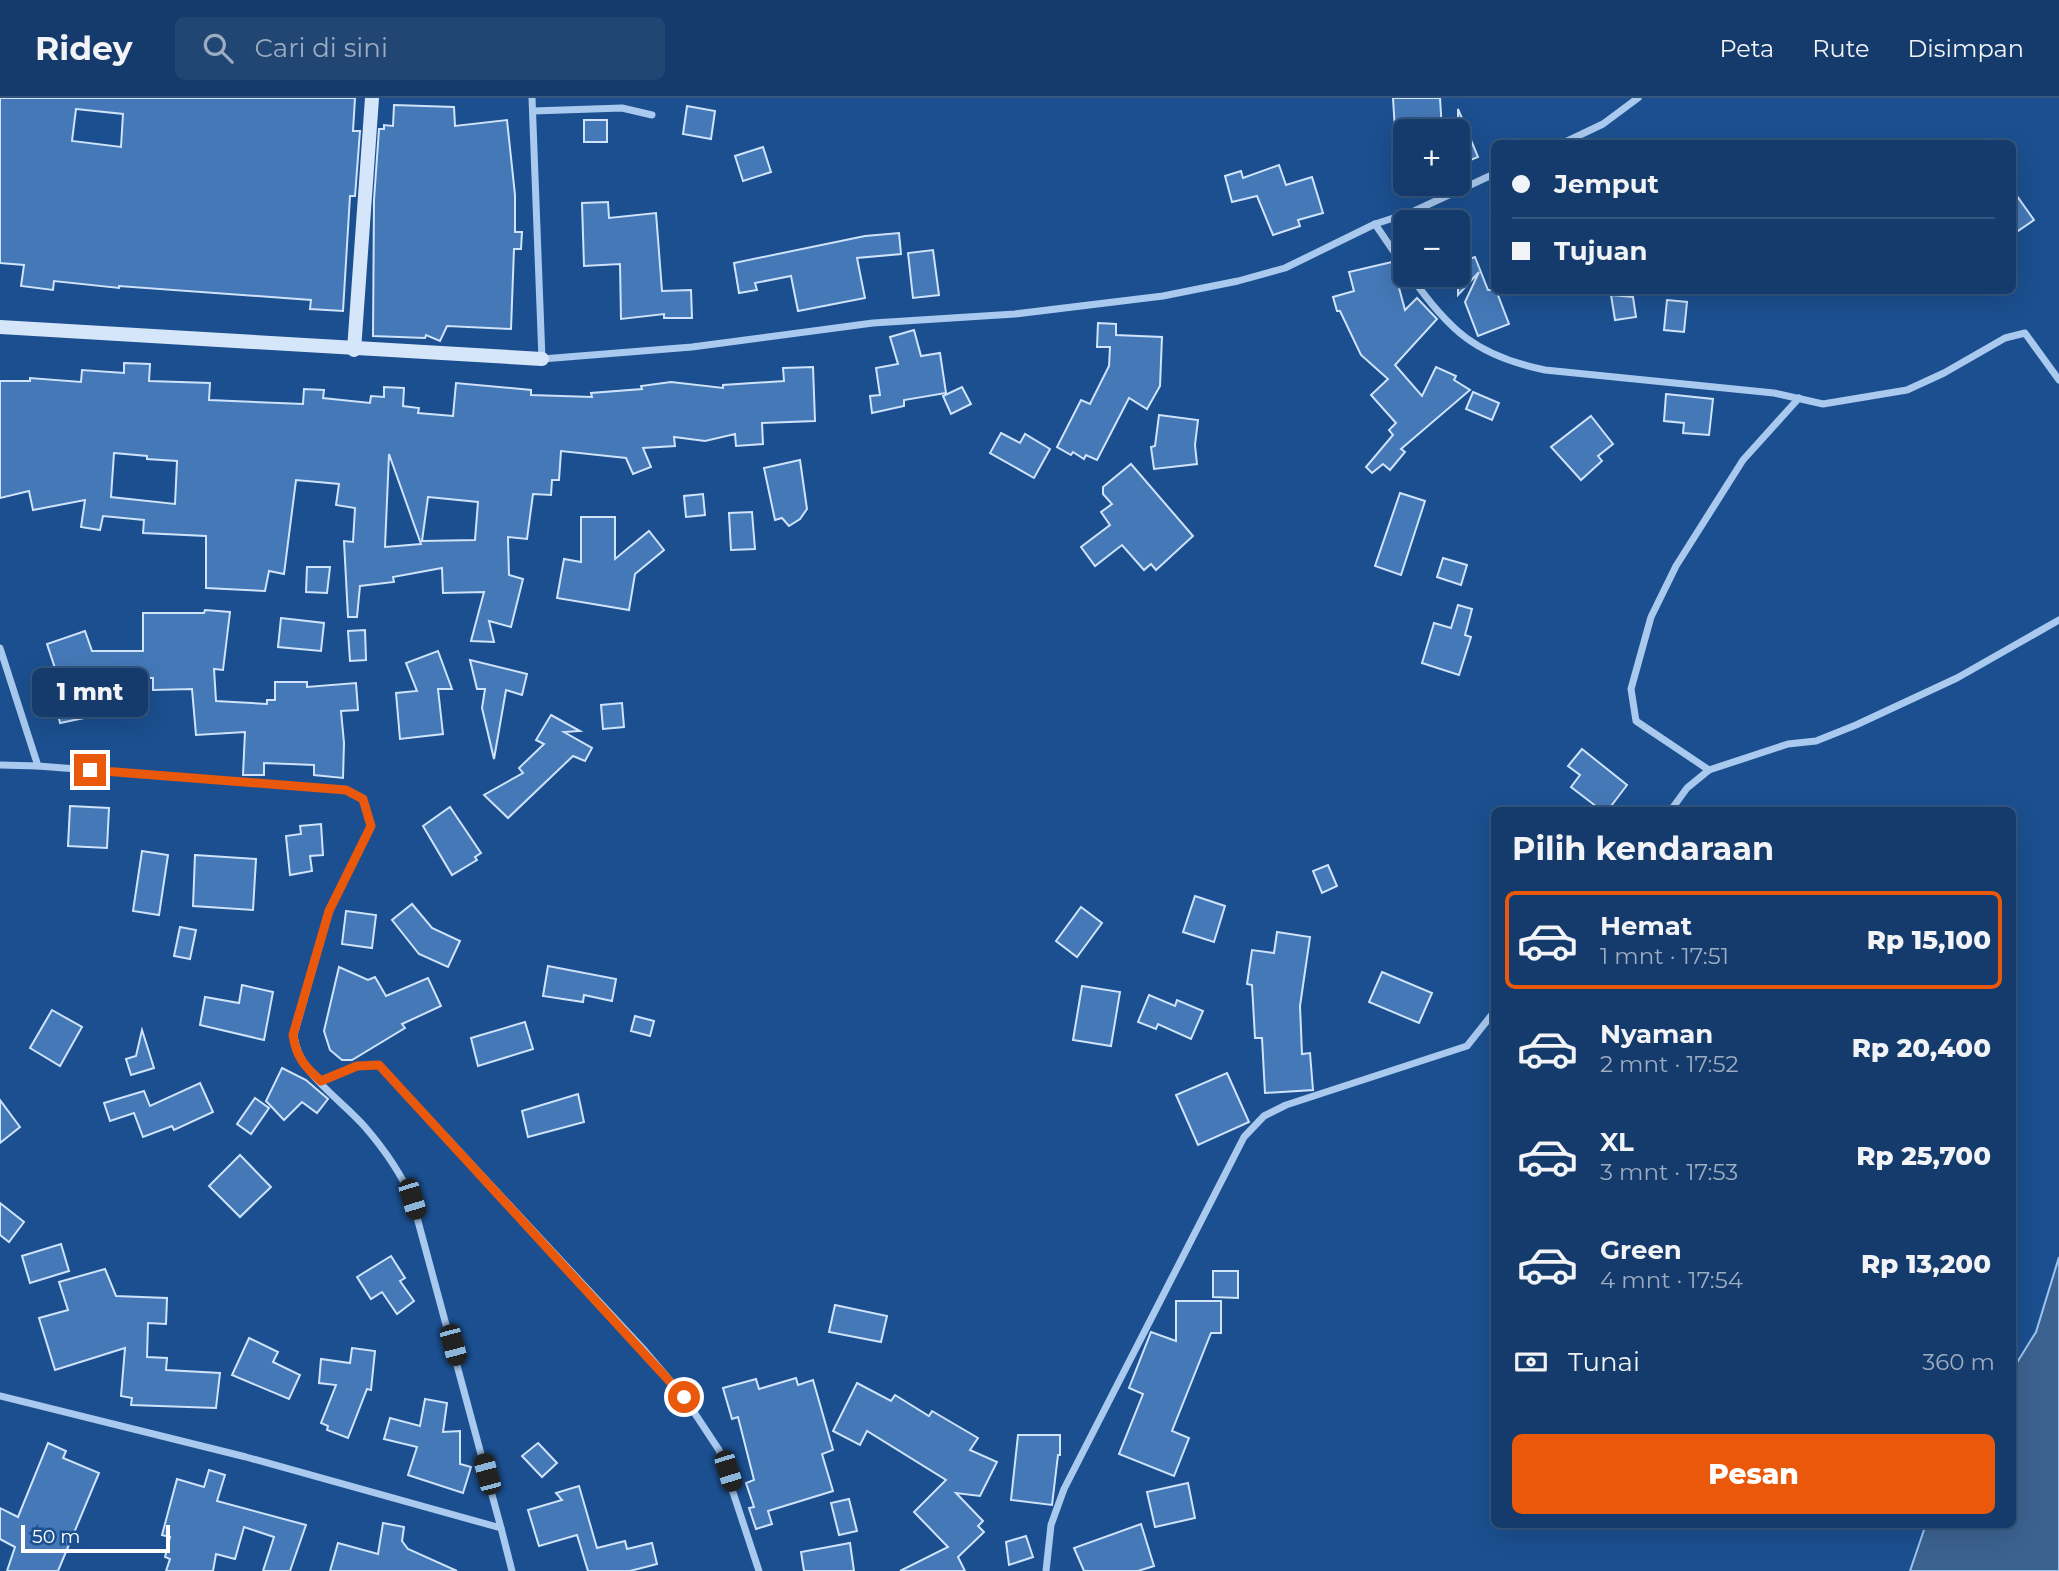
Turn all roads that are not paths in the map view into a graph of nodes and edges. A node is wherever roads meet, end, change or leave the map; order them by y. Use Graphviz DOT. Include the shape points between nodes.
graph roads {
  1 [pos="373,98"];
  2 [pos="532,98"];
  3 [pos="1638,98"];
  4 [pos="533,111"];
  5 [pos="652,115"];
  6 [pos="1569,140"];
  7 [pos="1491,175"];
  8 [pos="1375,224"];
  9 [pos="1393,250"];
  10 [pos="1420,287"];
  11 [pos="0,327"];
  12 [pos="354,350"];
  13 [pos="542,359"];
  14 [pos="2059,380"];
  15 [pos="1798,398"];
  16 [pos="2059,620"];
  17 [pos="0,648"];
  18 [pos="0,765"];
  19 [pos="38,766"];
  20 [pos="1709,770"];
  21 [pos="1673,807"];
  22 [pos="1491,1016"];
  23 [pos="321,1081"];
  24 [pos="0,1396"];
  25 [pos="501,1528"];
  26 [pos="512,1571"];
  27 [pos="759,1571"];
  28 [pos="1046,1571"];
  1 -- 12 [label="street"];
  2 -- 4 [label="street"];
  3 -- 6 [label="street" via="1603,124"];
  4 -- 5 [label="street" via="622,108"];
  4 -- 13 [label="street"];
  7 -- 8 [label="street"];
  8 -- 9 [label="street"];
  8 -- 13 [label="street" via="1285,268 1163,296"];
  10 -- 15 [label="street" via="1460,336 1507,362"];
  11 -- 12 [label="street"];
  12 -- 13 [label="street"];
  14 -- 15 [label="street" via="2025,332 1907,390 1823,404"];
  15 -- 20 [label="street" via="1742,460 1676,566 1651,617 1631,689 1636,721"];
  16 -- 20 [label="street" via="1957,678 1856,725 1816,741 1788,744"];
  17 -- 19 [label="street"];
  18 -- 19 [label="street"];
  19 -- 23 [label="street" via="346,790 363,799 371,826 329,911 293,1035 305,1068"];
  20 -- 21 [label="street"];
  22 -- 28 [label="street" via="1467,1046 1286,1105 1264,1116 1244,1137 1064,1489 1051,1525"];
  23 -- 25 [label="street" via="398,1168 412,1199"];
  23 -- 27 [label="street" via="357,1066 379,1065 645,1351 684,1397 719,1450"];
  24 -- 25 [label="street" via="246,1457"];
  25 -- 26 [label="street"];
}
